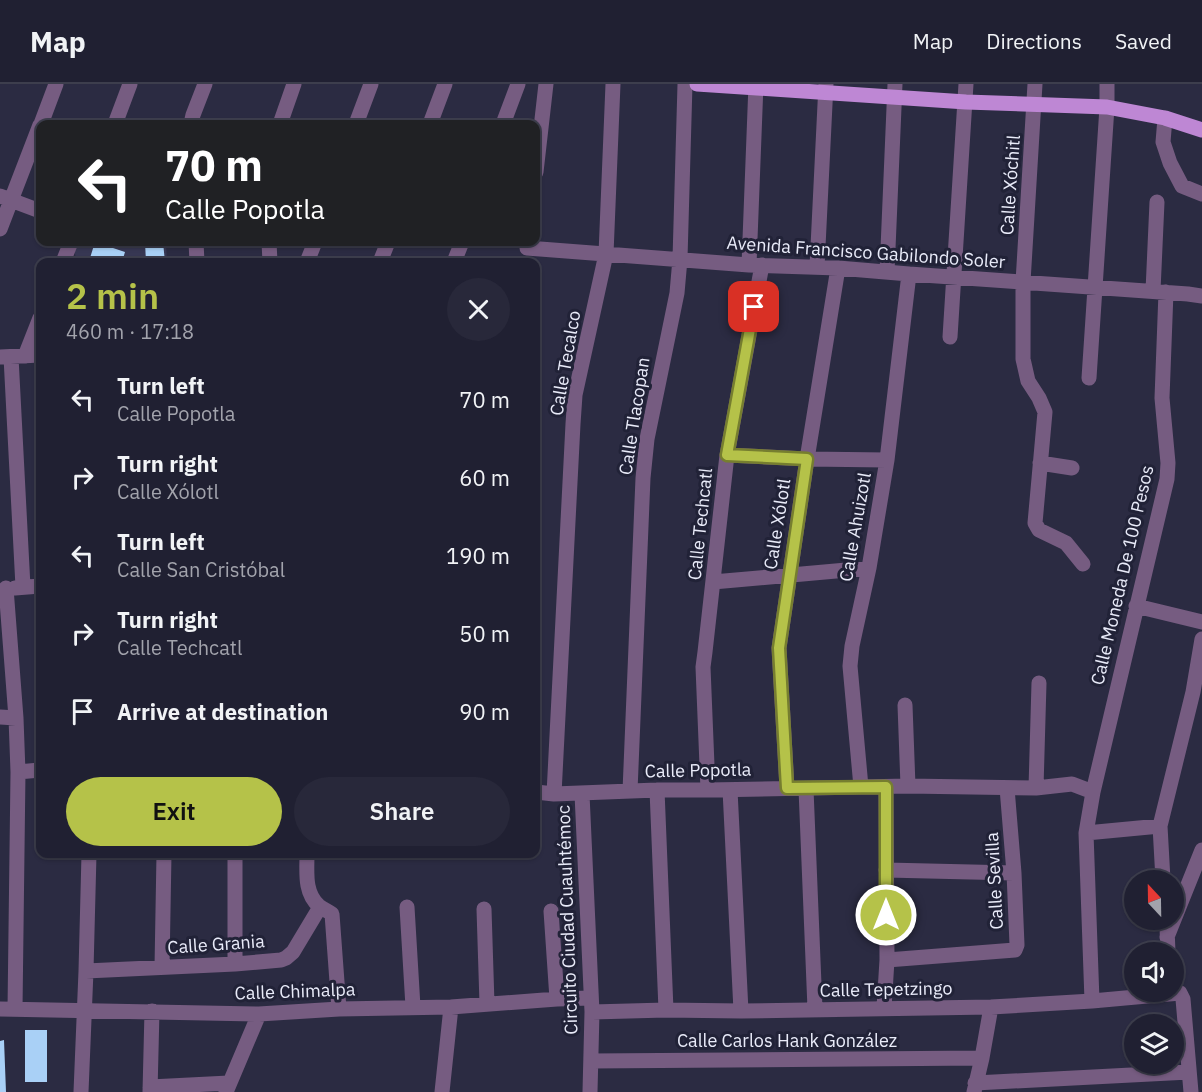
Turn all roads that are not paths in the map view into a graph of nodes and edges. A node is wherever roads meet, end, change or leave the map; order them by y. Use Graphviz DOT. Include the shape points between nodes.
graph roads {
  1 [pos="56,84"];
  2 [pos="130,84"];
  3 [pos="205,84"];
  4 [pos="294,84"];
  5 [pos="371,84"];
  6 [pos="445,84"];
  7 [pos="518,84"];
  8 [pos="546,84"];
  9 [pos="613,84"];
  10 [pos="686,84"];
  11 [pos="697,84"];
  12 [pos="966,84"];
  13 [pos="1035,84"];
  14 [pos="1107,84"];
  15 [pos="755,86"];
  16 [pos="826,88"];
  17 [pos="895,91"];
  18 [pos="966,102"];
  19 [pos="1034,105"];
  20 [pos="1107,107"];
  21 [pos="1165,118"];
  22 [pos="43,120"];
  23 [pos="116,120"];
  24 [pos="192,120"];
  25 [pos="281,120"];
  26 [pos="358,120"];
  27 [pos="432,120"];
  28 [pos="504,120"];
  29 [pos="1202,130"];
  30 [pos="36,135"];
  31 [pos="540,137"];
  32 [pos="1202,194"];
  33 [pos="6,198"];
  34 [pos="1157,202"];
  35 [pos="36,210"];
  36 [pos="0,229"];
  37 [pos="526,251"];
  38 [pos="606,254"];
  39 [pos="680,259"];
  40 [pos="755,265"];
  41 [pos="817,267"];
  42 [pos="838,268"];
  43 [pos="887,272"];
  44 [pos="909,274"];
  45 [pos="954,278"];
  46 [pos="1023,282"];
  47 [pos="1095,286"];
  48 [pos="1160,292"];
  49 [pos="1202,297"];
  50 [pos="36,324"];
  51 [pos="950,337"];
  52 [pos="36,355"];
  53 [pos="12,357"];
  54 [pos="1089,378"];
  55 [pos="727,455"];
  56 [pos="807,459"];
  57 [pos="887,460"];
  58 [pos="1040,463"];
  59 [pos="1072,468"];
  60 [pos="1083,564"];
  61 [pos="868,568"];
  62 [pos="789,576"];
  63 [pos="713,582"];
  64 [pos="36,586"];
  65 [pos="23,587"];
  66 [pos="3,588"];
  67 [pos="1136,606"];
  68 [pos="1202,622"];
  69 [pos="1202,639"];
  70 [pos="5,643"];
  71 [pos="1039,683"];
  72 [pos="1197,693"];
  73 [pos="905,705"];
  74 [pos="0,717"];
  75 [pos="16,718"];
  76 [pos="36,771"];
  77 [pos="18,772"];
  78 [pos="908,786"];
  79 [pos="861,787"];
  80 [pos="886,787"];
  81 [pos="787,788"];
  82 [pos="1007,788"];
  83 [pos="1036,788"];
  84 [pos="806,789"];
  85 [pos="657,790"];
  86 [pos="708,790"];
  87 [pos="730,790"];
  88 [pos="630,791"];
  89 [pos="540,792"];
  90 [pos="1093,792"];
  91 [pos="554,794"];
  92 [pos="582,794"];
  93 [pos="1160,826"];
  94 [pos="1086,833"];
  95 [pos="1202,850"];
  96 [pos="89,858"];
  97 [pos="164,858"];
  98 [pos="235,858"];
  99 [pos="307,858"];
  100 [pos="886,870"];
  101 [pos="1163,870"];
  102 [pos="1014,873"];
  103 [pos="320,907"];
  104 [pos="407,907"];
  105 [pos="484,909"];
  106 [pos="551,911"];
  107 [pos="1168,942"];
  108 [pos="886,960"];
  109 [pos="235,964"];
  110 [pos="162,968"];
  111 [pos="86,971"];
  112 [pos="1124,997"];
  113 [pos="557,999"];
  114 [pos="1092,1000"];
  115 [pos="1183,1002"];
  116 [pos="487,1004"];
  117 [pos="592,1005"];
  118 [pos="413,1007"];
  119 [pos="451,1007"];
  120 [pos="991,1007"];
  121 [pos="884,1008"];
  122 [pos="7,1009"];
  123 [pos="339,1009"];
  124 [pos="815,1009"];
  125 [pos="85,1010"];
  126 [pos="152,1011"];
  127 [pos="666,1011"];
  128 [pos="741,1011"];
  129 [pos="259,1014"];
  130 [pos="982,1058"];
  131 [pos="591,1061"];
  132 [pos="1189,1072"];
  133 [pos="228,1088"];
  134 [pos="975,1088"];
  135 [pos="150,1090"];
  136 [pos="81,1092"];
  137 [pos="442,1092"];
  138 [pos="590,1092"];
  139 [pos="1191,1092"];
  1 -- 22 [label="street"];
  2 -- 23 [label="street"];
  3 -- 24 [label="street"];
  4 -- 25 [label="street"];
  5 -- 26 [label="street"];
  6 -- 27 [label="street"];
  7 -- 28 [label="street"];
  8 -- 31 [label="street"];
  9 -- 38 [label="street, Calle Tecalco"];
  10 -- 39 [label="street, Calle Tlacopan"];
  11 -- 15 [label="main road"];
  12 -- 18 [label="street"];
  13 -- 19 [label="street, Calle Xóchitl"];
  14 -- 20 [label="street"];
  15 -- 16 [label="main road"];
  15 -- 40 [label="street, Calle Techcatl"];
  16 -- 17 [label="main road"];
  16 -- 41 [label="street"];
  17 -- 18 [label="main road"];
  17 -- 43 [label="street"];
  18 -- 19 [label="main road"];
  18 -- 45 [label="street"];
  19 -- 20 [label="main road"];
  19 -- 46 [label="street, Calle Xóchitl"];
  20 -- 21 [label="main road"];
  20 -- 47 [label="street"];
  21 -- 29 [label="main road"];
  21 -- 32 [label="street" via="1163,142 1170,163 1182,186"];
  30 -- 33 [label="street"];
  33 -- 35 [label="street"];
  33 -- 36 [label="street"];
  34 -- 48 [label="street, Calle Moneda De 100 Pesos"];
  37 -- 38 [label="street, Avenida Francisco Gabilondo Soler"];
  38 -- 39 [label="street, Avenida Francisco Gabilondo Soler"];
  38 -- 91 [label="street, Calle Tecalco" via="575,396"];
  39 -- 40 [label="street, Avenida Francisco Gabilondo Soler"];
  39 -- 88 [label="street, Calle Tlacopan" via="643,478"];
  40 -- 41 [label="street, Avenida Francisco Gabilondo Soler"];
  40 -- 55 [label="street, Calle Techcatl"];
  41 -- 42 [label="street, Avenida Francisco Gabilondo Soler"];
  42 -- 43 [label="street, Avenida Francisco Gabilondo Soler"];
  42 -- 56 [label="street, Calle Xólotl"];
  43 -- 44 [label="street, Avenida Francisco Gabilondo Soler"];
  44 -- 45 [label="street, Avenida Francisco Gabilondo Soler"];
  44 -- 57 [label="street, Calle Ahuizotl"];
  45 -- 46 [label="street, Avenida Francisco Gabilondo Soler"];
  45 -- 51 [label="street"];
  46 -- 47 [label="street, Avenida Francisco Gabilondo Soler"];
  46 -- 58 [label="street, Calle Xóchitl" via="1023,359 1028,381 1045,412"];
  47 -- 48 [label="street, Avenida Francisco Gabilondo Soler"];
  47 -- 54 [label="street"];
  48 -- 49 [label="street, Avenida Francisco Gabilondo Soler"];
  48 -- 67 [label="street, Calle Moneda De 100 Pesos" via="1167,479"];
  50 -- 53 [label="street"];
  52 -- 53 [label="street"];
  53 -- 65 [label="street"];
  55 -- 56 [label="street"];
  55 -- 63 [label="street, Calle Techcatl"];
  56 -- 57 [label="street"];
  56 -- 62 [label="street, Calle Xólotl"];
  57 -- 61 [label="street, Calle Ahuizotl"];
  58 -- 59 [label="street"];
  58 -- 60 [label="street, Calle Xóchitl" via="1035,523 1039,530 1066,543"];
  61 -- 62 [label="street"];
  61 -- 79 [label="street, Calle Ahuizotl" via="850,666"];
  62 -- 63 [label="street"];
  62 -- 81 [label="street, Calle Xólotl" via="779,648"];
  63 -- 86 [label="street, Calle Techcatl" via="703,667"];
  64 -- 65 [label="street"];
  65 -- 66 [label="street"];
  66 -- 70 [label="street"];
  67 -- 68 [label="street"];
  67 -- 90 [label="street, Calle Moneda De 100 Pesos"];
  69 -- 72 [label="street"];
  70 -- 75 [label="street"];
  71 -- 83 [label="street"];
  72 -- 93 [label="street"];
  73 -- 78 [label="street"];
  74 -- 75 [label="street"];
  75 -- 77 [label="street"];
  76 -- 77 [label="street"];
  77 -- 122 [label="street"];
  78 -- 80 [label="street, Calle Popotla"];
  78 -- 82 [label="street, Calle Popotla"];
  79 -- 80 [label="street, Calle Popotla"];
  79 -- 84 [label="street, Calle Popotla"];
  80 -- 100 [label="street"];
  81 -- 84 [label="street, Calle Popotla"];
  81 -- 87 [label="street, Calle Popotla"];
  82 -- 83 [label="street, Calle Popotla"];
  82 -- 102 [label="street, Calle Sevilla"];
  83 -- 90 [label="street, Calle Popotla" via="1072,784"];
  84 -- 124 [label="street"];
  85 -- 86 [label="street, Calle Popotla"];
  85 -- 88 [label="street, Calle Popotla"];
  85 -- 127 [label="street"];
  86 -- 87 [label="street, Calle Popotla"];
  87 -- 128 [label="street"];
  88 -- 92 [label="street, Calle Popotla"];
  89 -- 91 [label="street, Circuito Ciudad Cuauhtémoc"];
  90 -- 94 [label="street, Calle Moneda De 100 Pesos"];
  91 -- 92 [label="street, Circuito Ciudad Cuauhtémoc"];
  92 -- 117 [label="street, Circuito Ciudad Cuauhtémoc"];
  93 -- 94 [label="street"];
  93 -- 101 [label="street"];
  94 -- 114 [label="street, Calle Moneda De 100 Pesos"];
  95 -- 107 [label="street"];
  96 -- 111 [label="street"];
  97 -- 110 [label="street"];
  98 -- 109 [label="street"];
  99 -- 103 [label="street" via="307,886"];
  100 -- 102 [label="street"];
  100 -- 108 [label="street"];
  102 -- 108 [label="street, Calle Sevilla" via="1015,950"];
  103 -- 109 [label="street, Calle Grania" via="286,958"];
  103 -- 123 [label="street" via="332,914"];
  104 -- 118 [label="street"];
  105 -- 116 [label="street"];
  106 -- 113 [label="street"];
  108 -- 121 [label="street"];
  109 -- 110 [label="street, Calle Grania"];
  110 -- 111 [label="street, Calle Grania"];
  111 -- 125 [label="street"];
  112 -- 114 [label="street, Calle Tepetzingo"];
  113 -- 116 [label="street, Calle Chimalpa"];
  113 -- 117 [label="street, Calle Chimalpa"];
  114 -- 120 [label="street, Calle Tepetzingo"];
  115 -- 132 [label="street"];
  116 -- 119 [label="street, Calle Chimalpa"];
  117 -- 127 [label="street, Calle Tepetzingo"];
  117 -- 131 [label="street, Circuito Ciudad Cuauhtémoc"];
  118 -- 119 [label="street, Calle Chimalpa"];
  118 -- 123 [label="street, Calle Chimalpa"];
  119 -- 137 [label="street"];
  120 -- 121 [label="street, Calle Tepetzingo"];
  120 -- 130 [label="street"];
  121 -- 124 [label="street, Calle Tepetzingo"];
  122 -- 125 [label="street, Calle Chimalpa"];
  123 -- 129 [label="street, Calle Chimalpa"];
  124 -- 128 [label="street, Calle Tepetzingo"];
  125 -- 126 [label="street, Calle Chimalpa"];
  125 -- 136 [label="street"];
  126 -- 129 [label="street, Calle Chimalpa"];
  126 -- 135 [label="street"];
  127 -- 128 [label="street, Calle Tepetzingo"];
  129 -- 133 [label="street"];
  130 -- 131 [label="street, Calle Carlos Hank González"];
  130 -- 134 [label="street"];
  131 -- 138 [label="street, Circuito Ciudad Cuauhtémoc"];
  132 -- 134 [label="street"];
  132 -- 139 [label="street"];
  133 -- 135 [label="street"];
}
